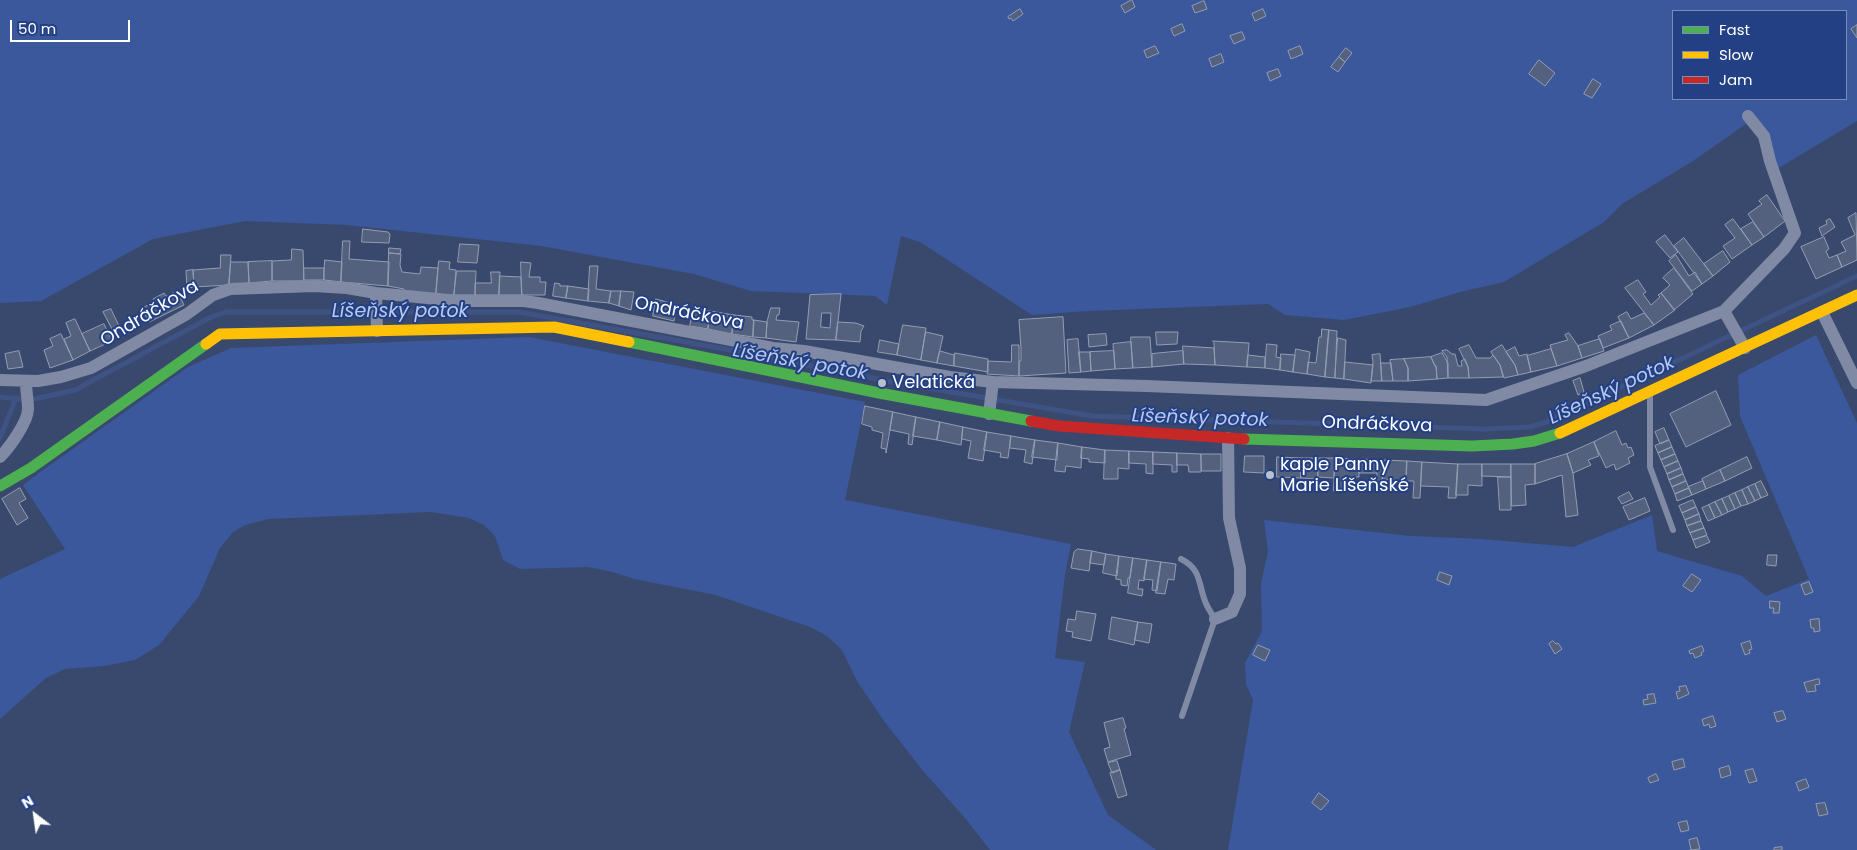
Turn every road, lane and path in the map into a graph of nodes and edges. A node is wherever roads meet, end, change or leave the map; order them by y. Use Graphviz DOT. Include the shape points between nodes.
graph roads {
  1 [pos="1748,116"];
  2 [pos="1857,295"];
  3 [pos="377,299"];
  4 [pos="1724,311"];
  5 [pos="1822,312"];
  6 [pos="377,325"];
  7 [pos="1743,343"];
  8 [pos="0,380"];
  9 [pos="1857,383"];
  10 [pos="26,387"];
  11 [pos="1650,391"];
  12 [pos="991,398"];
  13 [pos="1228,438"];
  14 [pos="0,456"];
  15 [pos="0,486"];
  16 [pos="1673,530"];
  17 [pos="1181,559"];
  18 [pos="1215,619"];
  19 [pos="1182,716"];
  1 -- 4 [label="street, Ondráčkova" via="1764,136 1795,233"];
  2 -- 5 [label="street, Ondráčkova"];
  3 -- 6 [label="street"];
  3 -- 10 [label="street, Ondráčkova" via="347,288 227,289 100,364"];
  3 -- 12 [label="street, Ondráčkova" via="538,303 773,348 950,377"];
  4 -- 7 [label="street"];
  4 -- 12 [label="street, Ondráčkova" via="1586,366 1486,400 1147,386"];
  5 -- 7 [label="street, Ondráčkova"];
  5 -- 9 [label="street"];
  6 -- 12 [label="street, Ondráčkova" via="554,327"];
  6 -- 15 [label="street, Ondráčkova" via="220,334 31,468"];
  7 -- 11 [label="street, Ondráčkova"];
  8 -- 10 [label="street, Ondráčkova"];
  10 -- 14 [label="street" via="28,410 21,428"];
  11 -- 13 [label="street, Ondráčkova" via="1562,433 1512,444 1472,446"];
  11 -- 16 [label="lane" via="1650,467"];
  12 -- 13 [label="street, Ondráčkova" via="1059,426"];
  13 -- 18 [label="street" via="1229,518 1240,568 1240,594 1232,612"];
  17 -- 18 [label="lane" via="1194,568 1205,603"];
  18 -- 19 [label="lane"];
}
